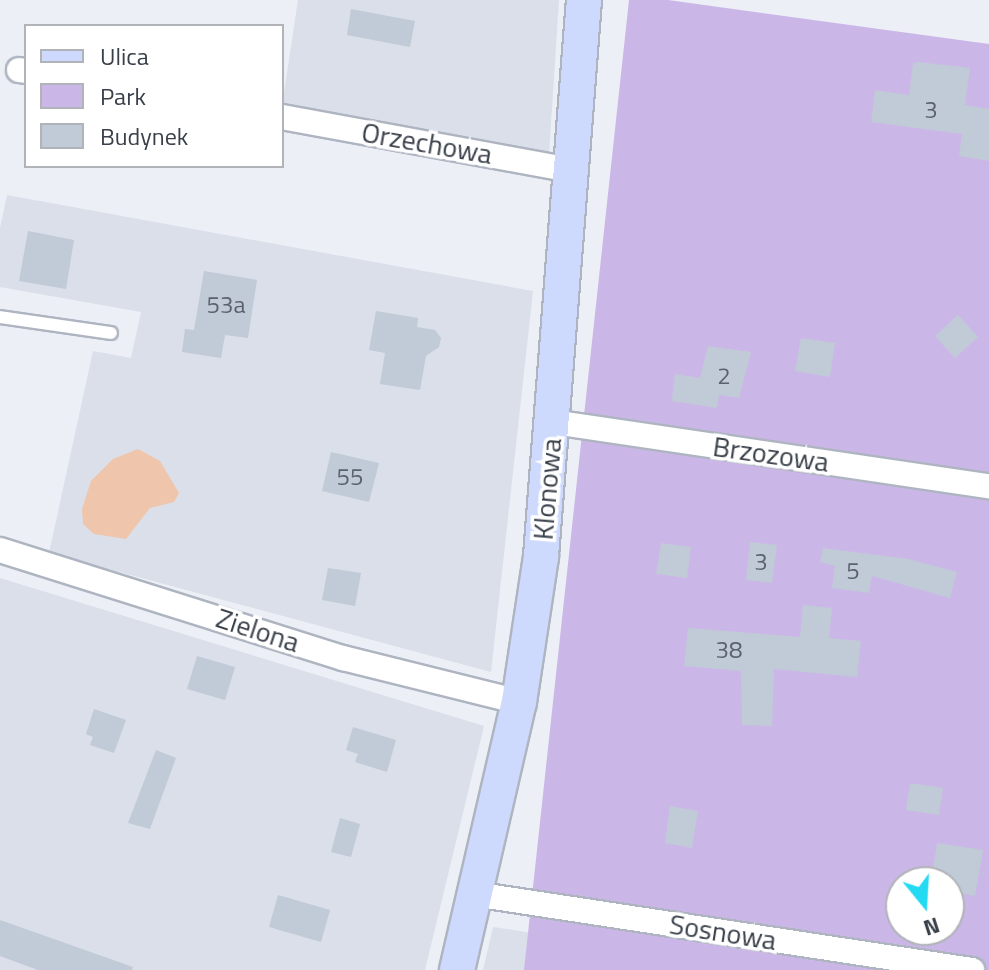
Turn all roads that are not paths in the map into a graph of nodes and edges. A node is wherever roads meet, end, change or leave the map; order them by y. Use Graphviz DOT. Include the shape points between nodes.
graph roads {
  1 [pos="584,0"];
  2 [pos="284,117"];
  3 [pos="571,170"];
  4 [pos="0,317"];
  5 [pos="111,333"];
  6 [pos="553,422"];
  7 [pos="989,486"];
  8 [pos="0,550"];
  9 [pos="519,702"];
  10 [pos="474,894"];
  11 [pos="457,970"];
  12 [pos="972,970"];
  1 -- 3 [label="street, Klonowa"];
  2 -- 3 [label="street, Orzechowa"];
  3 -- 6 [label="street, Klonowa"];
  4 -- 5 [label="lane"];
  6 -- 7 [label="street, Brzozowa"];
  6 -- 9 [label="street, Klonowa" via="541,556"];
  8 -- 9 [label="street, Zielona" via="343,658"];
  9 -- 10 [label="street, Klonowa"];
  10 -- 11 [label="street, Klonowa"];
  10 -- 12 [label="street, Sosnowa"];
}
